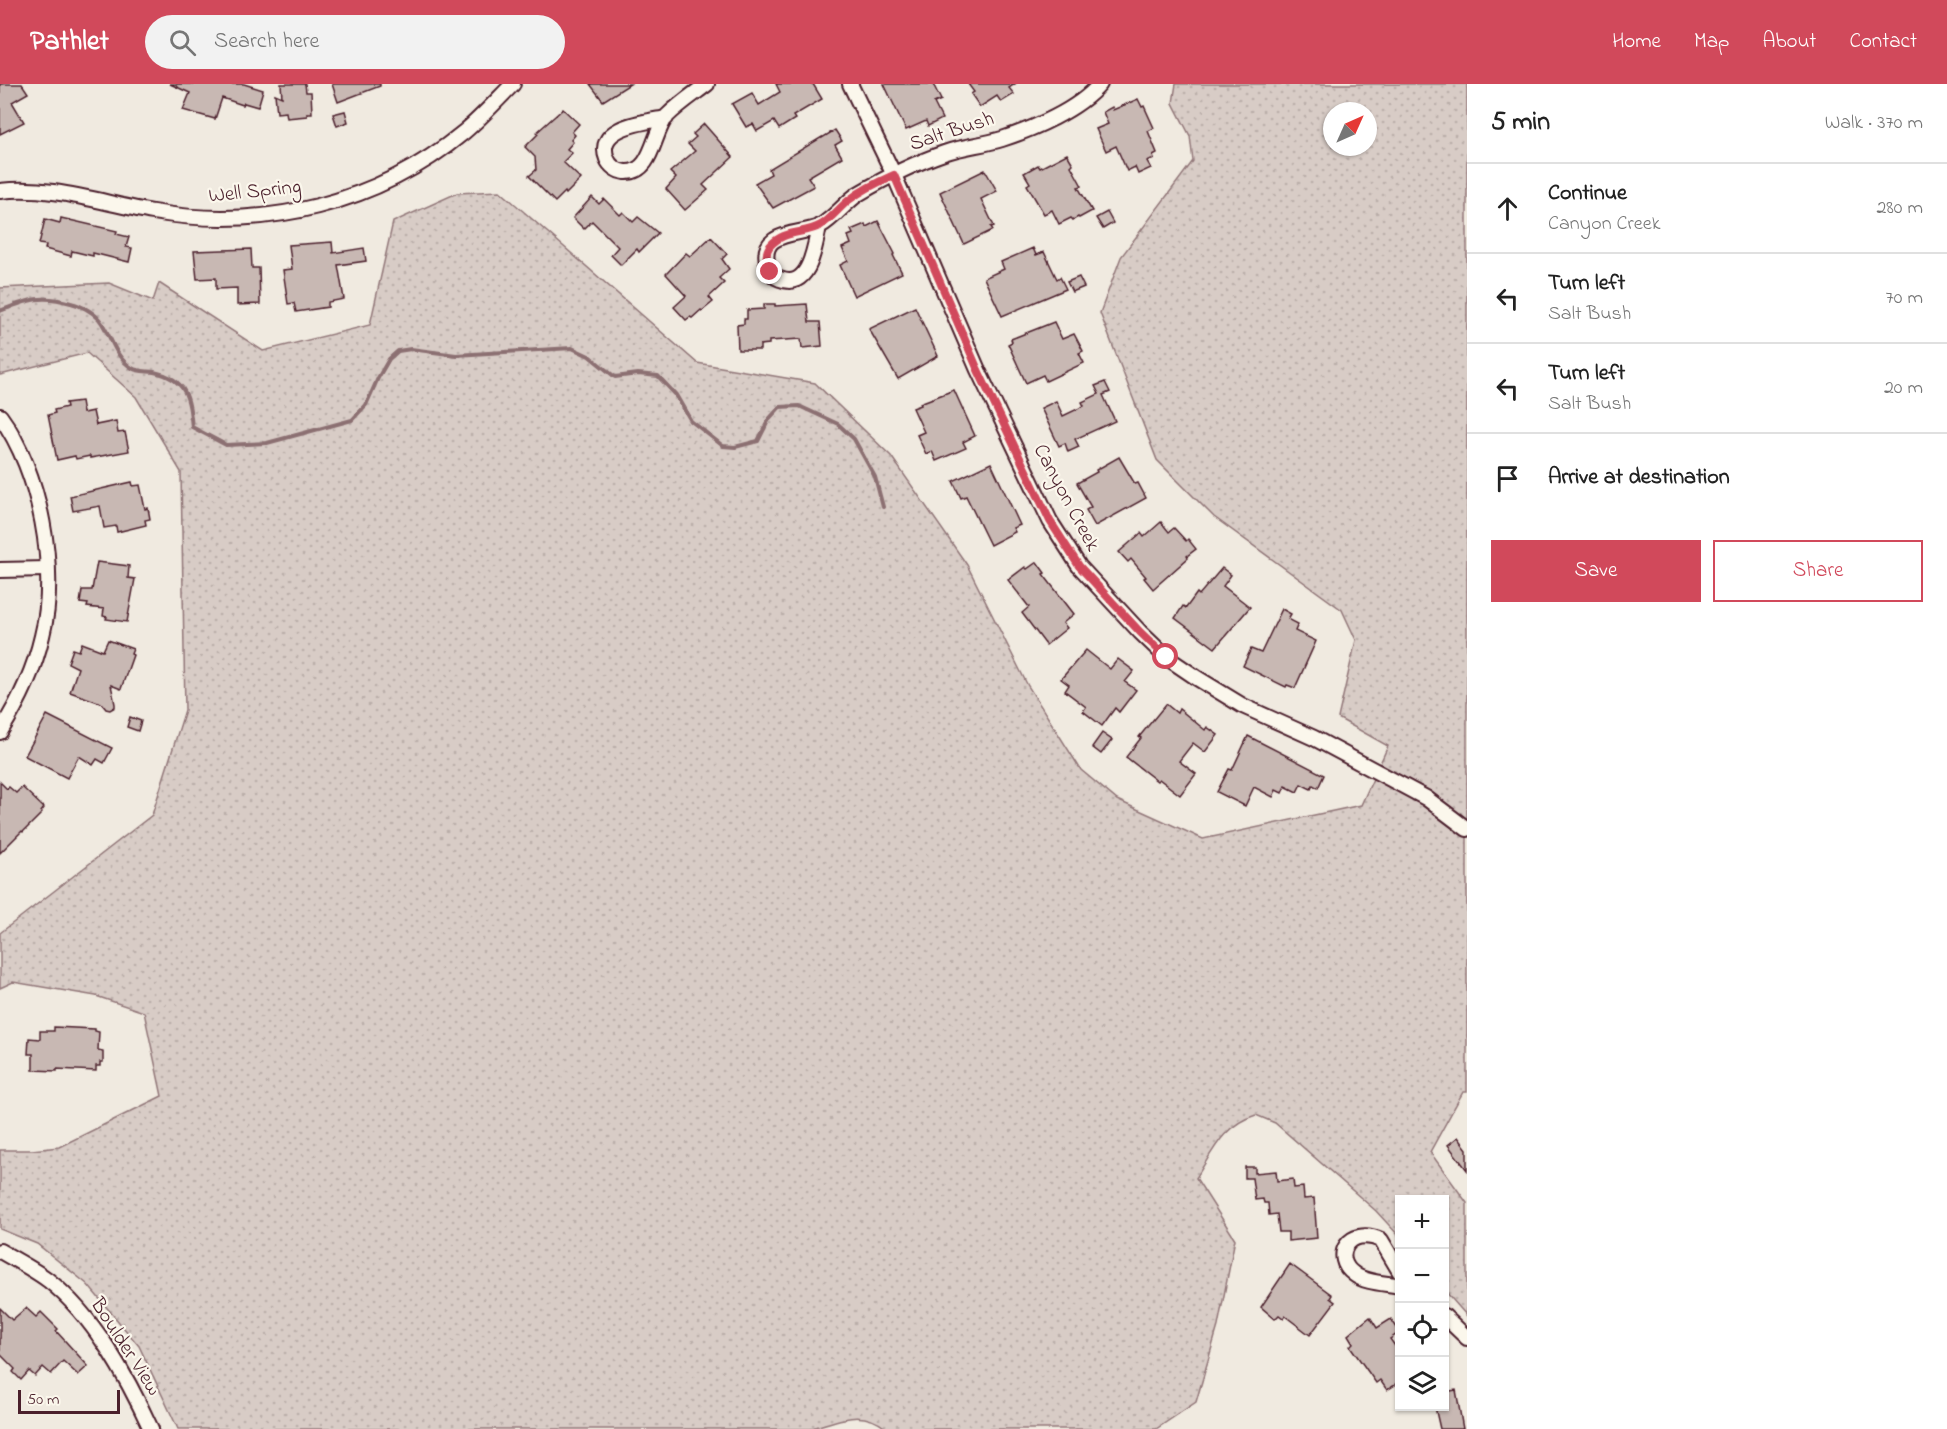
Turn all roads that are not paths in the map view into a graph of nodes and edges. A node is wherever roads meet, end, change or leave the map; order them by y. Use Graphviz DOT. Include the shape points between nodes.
graph roads {
  1 [pos="513,84"];
  2 [pos="707,84"];
  3 [pos="850,84"];
  4 [pos="1100,84"];
  5 [pos="666,118"];
  6 [pos="894,175"];
  7 [pos="0,191"];
  8 [pos="819,226"];
  9 [pos="0,416"];
  10 [pos="47,569"];
  11 [pos="0,570"];
  12 [pos="0,732"];
  13 [pos="1467,829"];
  14 [pos="0,1251"];
  15 [pos="1395,1264"];
  16 [pos="1395,1285"];
  17 [pos="1449,1321"];
  18 [pos="1467,1338"];
  19 [pos="151,1429"];
  1 -- 7 [label="street, Well Spring" via="465,131 404,173 349,198 278,215 201,218 54,191"];
  2 -- 5 [label="street"];
  3 -- 6 [label="street, Canyon Creek"];
  4 -- 6 [label="street, Salt Bush" via="1060,115 1002,139 945,153"];
  5 -- 5 [label="street" via="624,127 612,134 606,142 606,154 616,170 627,172 647,159"];
  6 -- 8 [label="street, Salt Bush" via="851,199"];
  6 -- 13 [label="street, Canyon Creek" via="978,370 1050,521 1079,566 1140,632 1189,673 1243,706 1314,738 1426,798"];
  8 -- 8 [label="street, Salt Bush" via="778,237 768,248 770,272 782,281 802,276 811,263"];
  9 -- 10 [label="street" via="34,488 46,543"];
  10 -- 11 [label="street"];
  10 -- 12 [label="street" via="48,602 35,662"];
  14 -- 19 [label="street, Boulder View" via="49,1281 79,1310 114,1360"];
  15 -- 16 [label="street" via="1381,1240 1364,1235 1345,1247 1345,1264 1355,1275"];
  17 -- 18 [label="street"];
}
